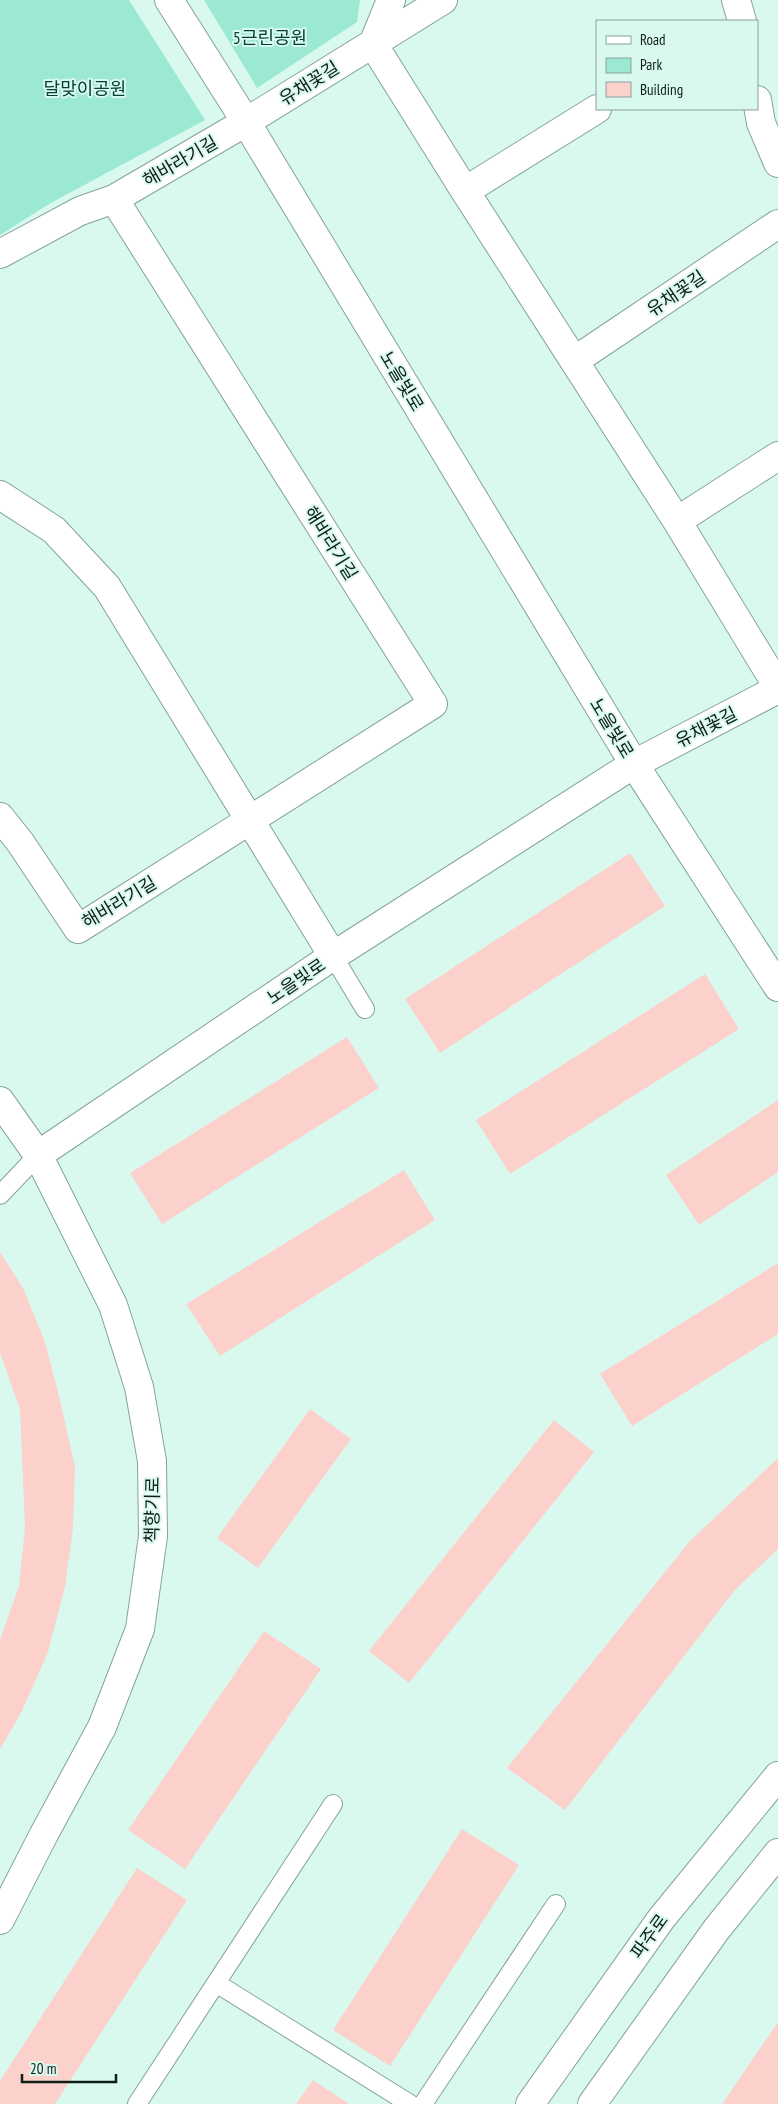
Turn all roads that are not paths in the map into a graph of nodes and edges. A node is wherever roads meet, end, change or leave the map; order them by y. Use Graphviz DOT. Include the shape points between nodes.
graph roads {
  1 [pos="169,0"];
  2 [pos="391,0"];
  3 [pos="443,0"];
  4 [pos="372,44"];
  5 [pos="758,106"];
  6 [pos="596,110"];
  7 [pos="246,122"];
  8 [pos="778,163"];
  9 [pos="465,191"];
  10 [pos="114,199"];
  11 [pos="778,224"];
  12 [pos="0,254"];
  13 [pos="574,362"];
  14 [pos="778,456"];
  15 [pos="0,495"];
  16 [pos="677,521"];
  17 [pos="778,688"];
  18 [pos="634,764"];
  19 [pos="0,817"];
  20 [pos="250,820"];
  21 [pos="333,956"];
  22 [pos="778,987"];
  23 [pos="365,1009"];
  24 [pos="0,1101"];
  25 [pos="38,1155"];
  26 [pos="0,1195"];
  27 [pos="778,1776"];
  28 [pos="333,1804"];
  29 [pos="778,1854"];
  30 [pos="556,1904"];
  31 [pos="0,1920"];
  32 [pos="216,1983"];
  33 [pos="137,2104"];
  34 [pos="410,2104"];
  35 [pos="423,2104"];
  36 [pos="530,2104"];
  37 [pos="592,2104"];
  1 -- 7 [label="street, 노을빛로"];
  2 -- 4 [label="street"];
  3 -- 4 [label="street, 유채꽃길"];
  4 -- 7 [label="street, 유채꽃길"];
  4 -- 9 [label="street, 유채꽃길"];
  5 -- 8 [label="street" via="761,123"];
  6 -- 9 [label="street"];
  7 -- 10 [label="street, 해바라기길"];
  7 -- 18 [label="street, 노을빛로"];
  9 -- 13 [label="street, 유채꽃길"];
  10 -- 12 [label="street, 해바라기길" via="80,210"];
  10 -- 20 [label="street, 해바라기길" via="433,704"];
  11 -- 13 [label="street, 유채꽃길"];
  13 -- 16 [label="street, 유채꽃길"];
  14 -- 16 [label="street"];
  15 -- 20 [label="street" via="54,530 107,587"];
  16 -- 17 [label="street, 유채꽃길"];
  17 -- 18 [label="street, 유채꽃길"];
  18 -- 21 [label="street, 노을빛로"];
  18 -- 22 [label="street, 노을빛로"];
  19 -- 20 [label="street, 해바라기길" via="78,929"];
  20 -- 21 [label="street"];
  21 -- 23 [label="lane"];
  21 -- 25 [label="street, 노을빛로"];
  24 -- 25 [label="street, 책향기로"];
  25 -- 26 [label="lane"];
  25 -- 31 [label="street, 책향기로" via="114,1305 140,1387 152,1461 153,1536 140,1629 102,1727"];
  27 -- 36 [label="street, 파주로" via="661,1919"];
  28 -- 32 [label="lane"];
  29 -- 37 [label="street" via="716,1930"];
  30 -- 35 [label="lane"];
  32 -- 33 [label="lane"];
  32 -- 34 [label="lane"];
}
